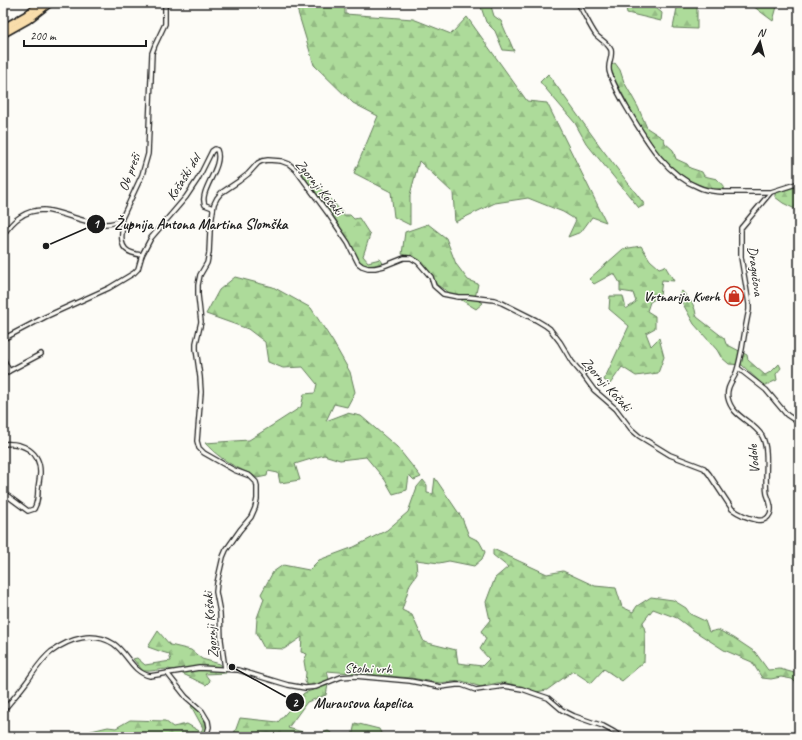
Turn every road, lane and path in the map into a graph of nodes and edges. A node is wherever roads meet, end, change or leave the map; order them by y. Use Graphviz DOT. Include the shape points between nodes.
graph roads {
  1 [pos="41,3"];
  2 [pos="50,3"];
  3 [pos="165,3"];
  4 [pos="578,3"];
  5 [pos="3,28"];
  6 [pos="3,34"];
  7 [pos="799,183"];
  8 [pos="771,192"];
  9 [pos="213,208"];
  10 [pos="121,220"];
  11 [pos="3,235"];
  12 [pos="142,255"];
  13 [pos="3,339"];
  14 [pos="40,354"];
  15 [pos="3,358"];
  16 [pos="738,368"];
  17 [pos="9,371"];
  18 [pos="3,375"];
  19 [pos="799,423"];
  20 [pos="3,444"];
  21 [pos="690,463"];
  22 [pos="3,493"];
  23 [pos="226,669"];
  24 [pos="167,673"];
  25 [pos="3,711"];
  26 [pos="206,737"];
  27 [pos="621,737"];
  1 -- 5 [label="highway"];
  2 -- 6 [label="highway" via="28,20"];
  3 -- 10 [label="street, Ob preši" via="166,24 152,54 147,160"];
  4 -- 8 [label="street" via="597,36 610,50 608,67 625,105 663,163 676,174 703,189 720,192"];
  7 -- 8 [label="street"];
  8 -- 16 [label="street, Dragučova" via="741,228 741,257 749,304"];
  9 -- 12 [label="street, Košaški dol" via="209,208 203,201 218,159 215,149 186,197 151,238"];
  9 -- 21 [label="street, Zgornji Košaki" via="221,192 248,174 258,163 274,160 289,164 329,215 362,266 375,268 411,258 418,262 431,277 434,286 443,294 458,298 494,300 536,320 550,329 594,390 616,409 631,429 670,455"];
  9 -- 23 [label="street, Zgornji Košaki" via="209,253 198,285 201,322 196,350 201,404 197,441 204,453 250,476 258,486 251,517 226,550 217,583"];
  10 -- 11 [label="street" via="98,223 52,211 37,210 21,216"];
  10 -- 12 [label="street" via="124,248"];
  12 -- 13 [label="street, Košaški dol" via="138,269 134,273 109,288"];
  14 -- 17 [label="street"];
  15 -- 17 [label="street"];
  16 -- 19 [label="street" via="766,390 787,415"];
  16 -- 21 [label="street, Vodole" via="727,392 728,399 731,407 755,428 765,444 770,514 761,521 732,509 704,468"];
  17 -- 18 [label="street"];
  20 -- 22 [label="street" via="19,444 28,448 38,461 40,471 34,509 28,511"];
  23 -- 24 [label="street, Stolni vrh" via="199,668"];
  23 -- 27 [label="street, Stolni vrh" via="304,688 316,687 341,677 354,676 410,681 441,687 462,685 476,690 499,686 512,687 548,698 562,710 603,726"];
  24 -- 25 [label="street, Stolni vrh" via="150,676 142,674 114,645 103,639 76,639 51,652"];
  24 -- 26 [label="street" via="208,720"];
}
